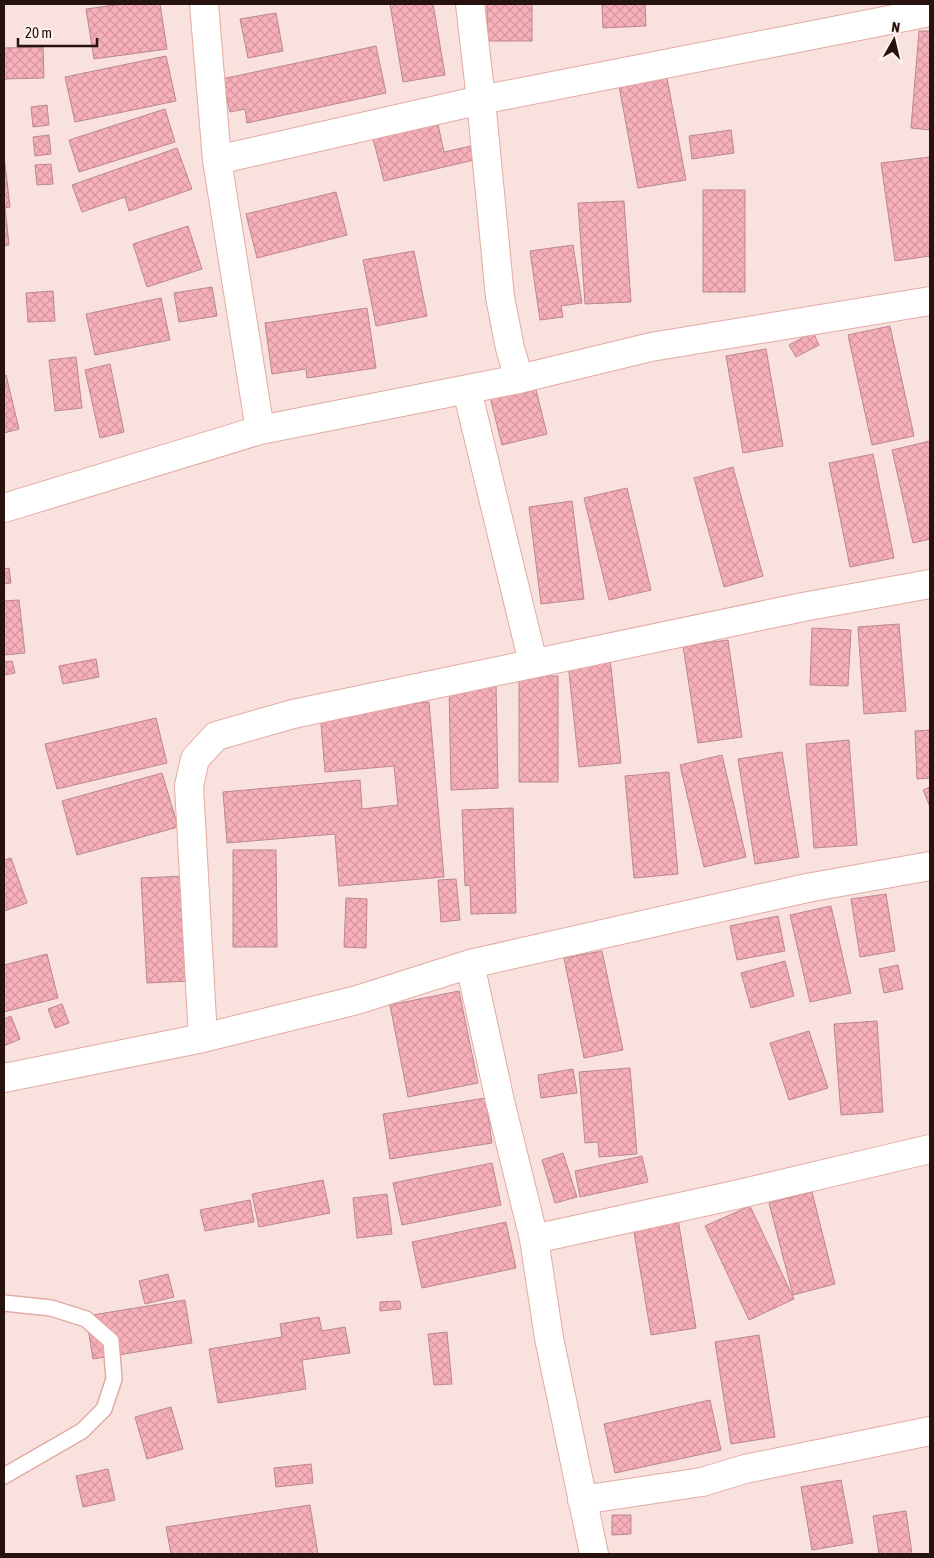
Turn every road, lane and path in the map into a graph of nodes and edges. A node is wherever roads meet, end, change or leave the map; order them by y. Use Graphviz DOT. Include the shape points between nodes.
graph roads {
  1 [pos="204,4"];
  2 [pos="470,4"];
  3 [pos="930,12"];
  4 [pos="481,100"];
  5 [pos="217,160"];
  6 [pos="930,301"];
  7 [pos="518,379"];
  8 [pos="467,390"];
  9 [pos="260,430"];
  10 [pos="4,508"];
  11 [pos="930,584"];
  12 [pos="533,663"];
  13 [pos="930,866"];
  14 [pos="470,964"];
  15 [pos="203,1038"];
  16 [pos="4,1078"];
  17 [pos="930,1149"];
  18 [pos="534,1239"];
  19 [pos="4,1303"];
  20 [pos="930,1431"];
  21 [pos="4,1476"];
  22 [pos="582,1500"];
  23 [pos="594,1554"];
  1 -- 5 [label="street"];
  2 -- 4 [label="street"];
  3 -- 4 [label="street"];
  4 -- 5 [label="street"];
  4 -- 7 [label="street" via="500,297"];
  5 -- 9 [label="street"];
  6 -- 7 [label="street" via="651,347"];
  7 -- 8 [label="street"];
  8 -- 9 [label="street"];
  8 -- 12 [label="street"];
  9 -- 10 [label="street"];
  11 -- 12 [label="street"];
  12 -- 15 [label="street" via="293,714 216,736 200,754 195,760 189,786"];
  13 -- 14 [label="street" via="807,888"];
  14 -- 15 [label="street" via="357,1000"];
  14 -- 18 [label="street"];
  15 -- 16 [label="street"];
  17 -- 18 [label="street"];
  18 -- 22 [label="street" via="549,1338"];
  19 -- 21 [label="lane" via="51,1308 86,1318 111,1341 114,1379 104,1409 82,1431"];
  20 -- 22 [label="street" via="744,1469 702,1482"];
  22 -- 23 [label="street"];
}
